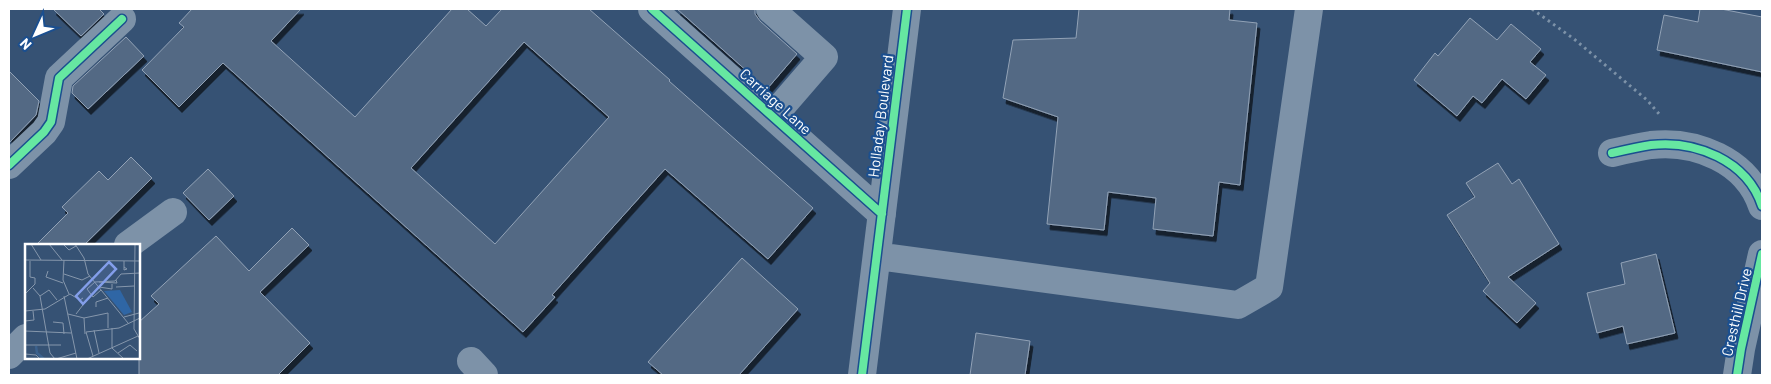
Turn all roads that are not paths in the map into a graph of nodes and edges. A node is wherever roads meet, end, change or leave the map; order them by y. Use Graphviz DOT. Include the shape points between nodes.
graph roads {
  1 [pos="652,9"];
  2 [pos="770,9"];
  3 [pos="907,9"];
  4 [pos="1309,9"];
  5 [pos="122,19"];
  6 [pos="773,116"];
  7 [pos="1612,153"];
  8 [pos="9,165"];
  9 [pos="1762,206"];
  10 [pos="173,212"];
  11 [pos="882,214"];
  12 [pos="129,244"];
  13 [pos="1762,254"];
  14 [pos="877,256"];
  15 [pos="25,339"];
  16 [pos="9,356"];
  17 [pos="862,375"];
  18 [pos="1737,375"];
  1 -- 6 [label="street, Carriage Lane"];
  2 -- 6 [label="street" via="824,57"];
  3 -- 11 [label="street, Holladay Boulevard"];
  4 -- 14 [label="street" via="1269,286 1238,305"];
  5 -- 8 [label="street" via="59,78 50,122 44,132"];
  6 -- 11 [label="street, Carriage Lane"];
  7 -- 9 [label="street" via="1650,145 1702,150 1730,164 1744,176"];
  10 -- 12 [label="street"];
  11 -- 14 [label="street, Holladay Boulevard"];
  13 -- 18 [label="street, Cresthill Drive"];
  14 -- 17 [label="street, Holladay Boulevard"];
  15 -- 16 [label="street"];
}
